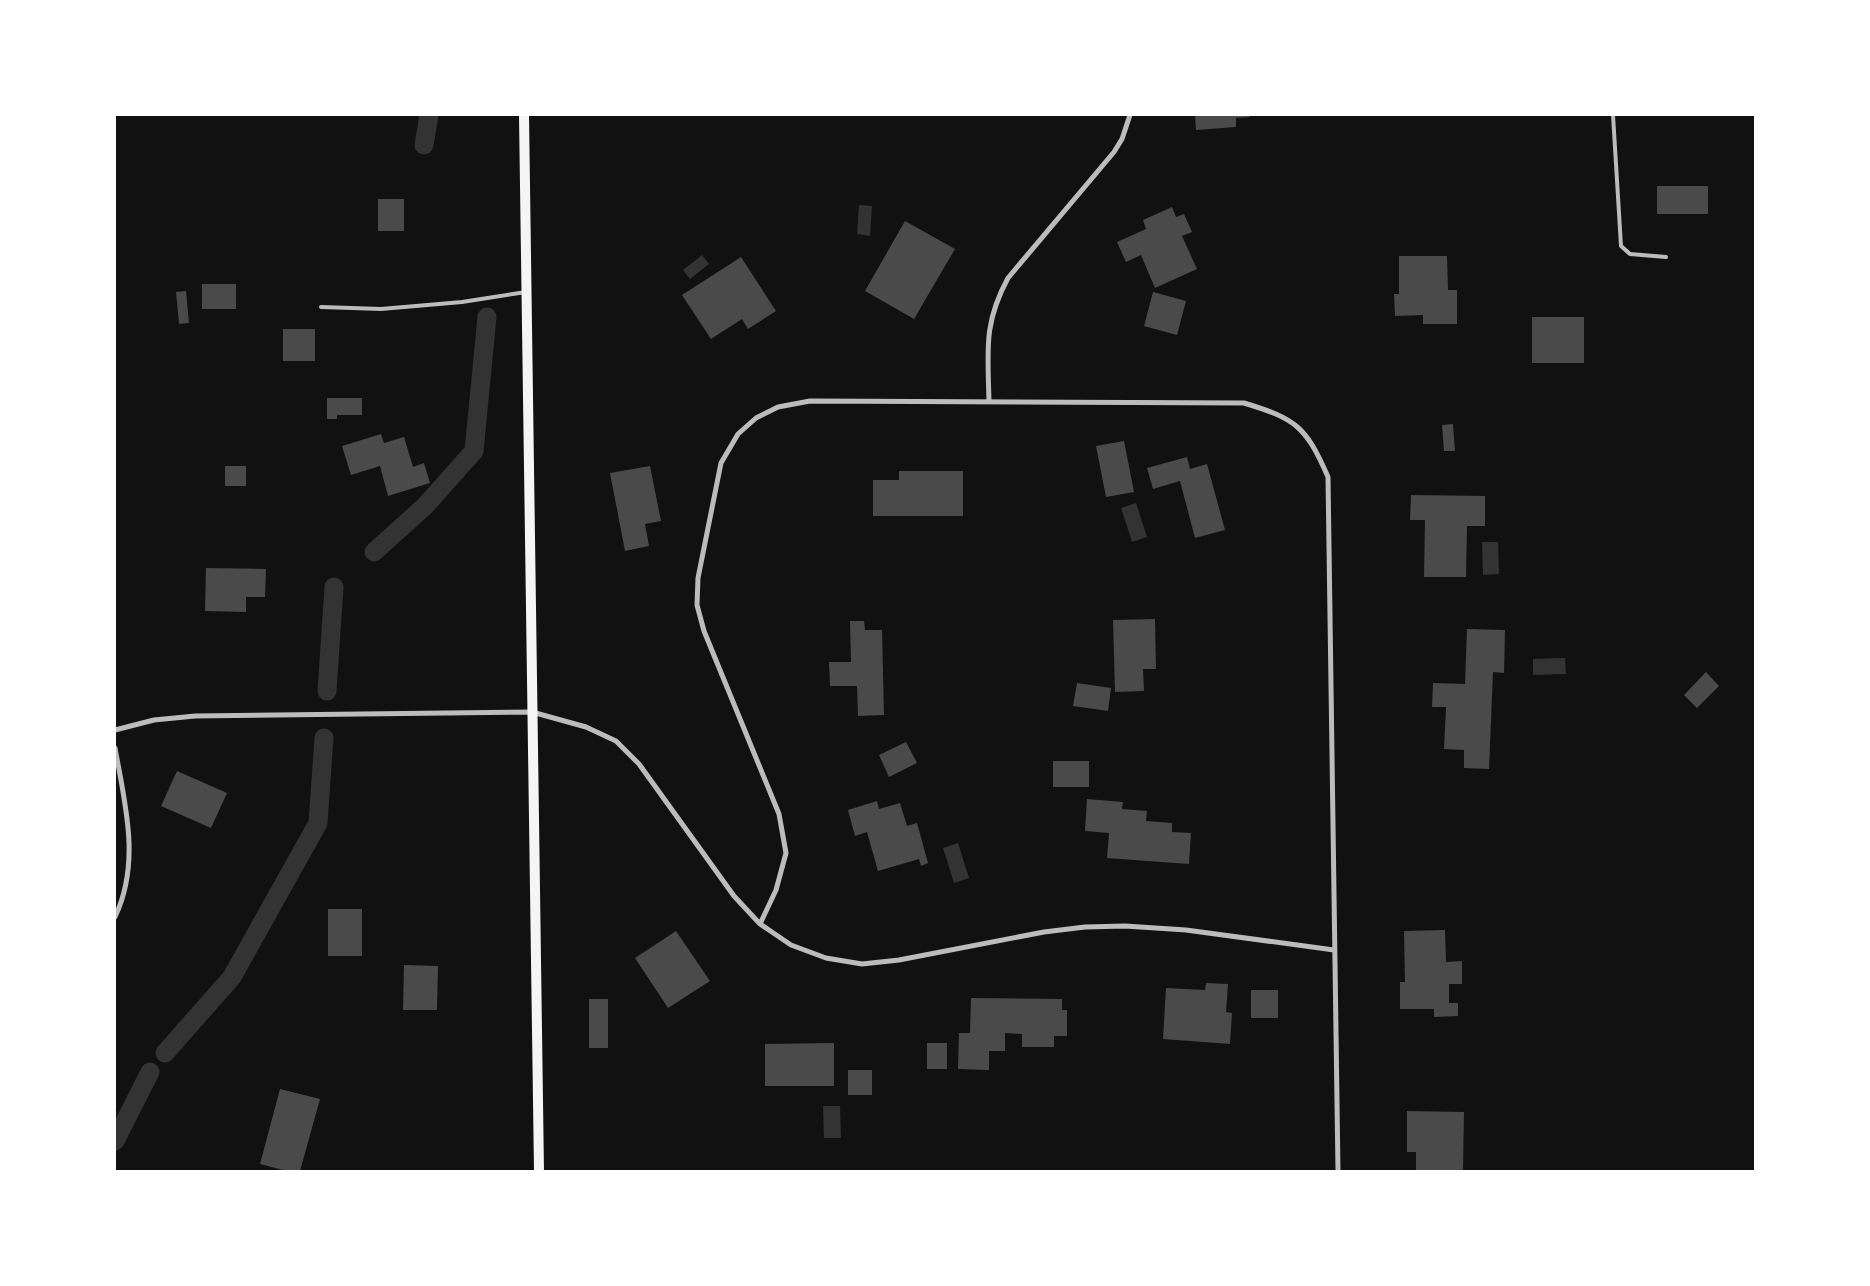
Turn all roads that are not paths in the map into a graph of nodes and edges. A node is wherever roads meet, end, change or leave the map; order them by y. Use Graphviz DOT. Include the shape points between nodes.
graph roads {
  1 [pos="524,115"];
  2 [pos="1130,115"];
  3 [pos="1613,115"];
  4 [pos="1666,257"];
  5 [pos="526,292"];
  6 [pos="321,307"];
  7 [pos="989,402"];
  8 [pos="532,712"];
  9 [pos="115,730"];
  10 [pos="115,748"];
  11 [pos="115,917"];
  12 [pos="760,924"];
  13 [pos="1334,950"];
  14 [pos="539,1171"];
  15 [pos="1338,1171"];
  1 -- 5 [label="main road"];
  2 -- 7 [label="street" via="1114,152 1008,278 996,301 988,327"];
  3 -- 4 [label="lane" via="1621,246 1630,254"];
  5 -- 6 [label="lane" via="381,309"];
  5 -- 8 [label="main road"];
  7 -- 12 [label="street" via="810,401 778,407 756,418 738,434 721,462 698,578 697,605 704,631 779,814 786,852 776,890"];
  7 -- 13 [label="street" via="1244,403 1280,414 1313,444 1328,477 1330,496"];
  8 -- 9 [label="street" via="195,716 154,720"];
  8 -- 12 [label="street" via="586,727 616,741 639,764 734,896"];
  8 -- 14 [label="main road"];
  10 -- 11 [label="street" via="130,842 126,885"];
  12 -- 13 [label="street" via="800,948 826,958 862,964 1044,932 1125,926 1186,930"];
  13 -- 15 [label="street"];
}
